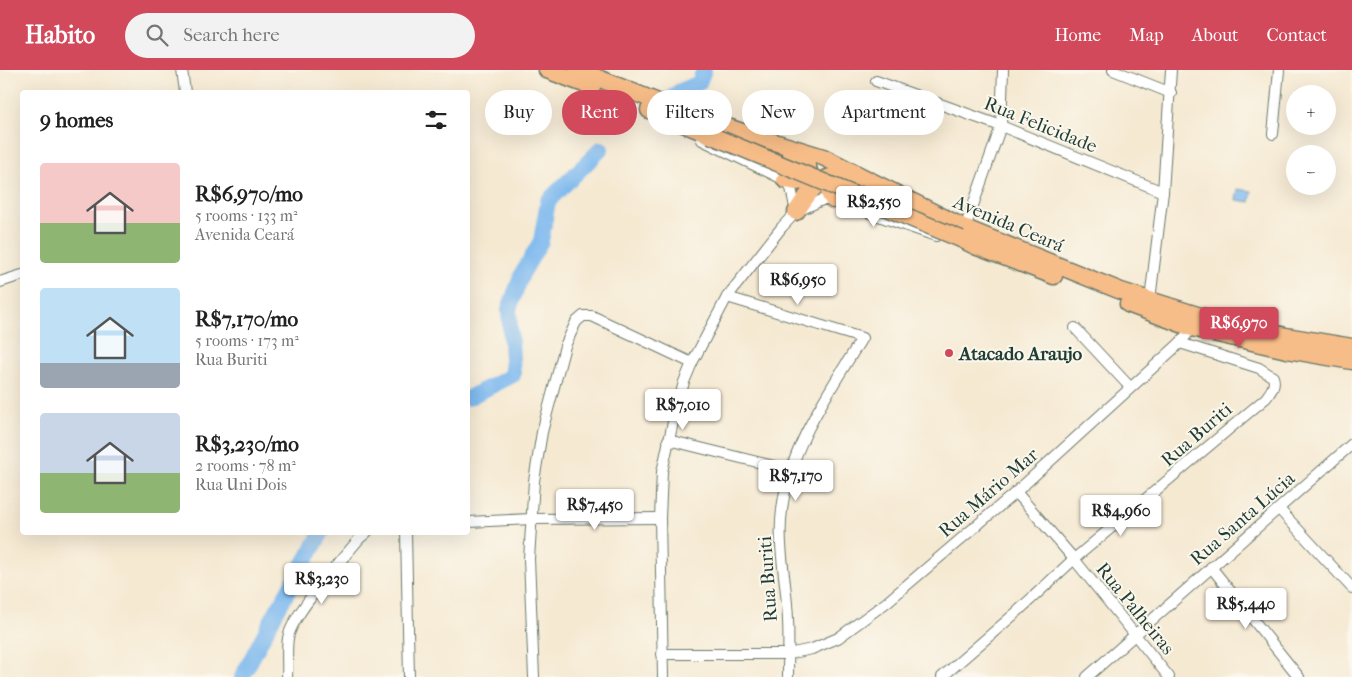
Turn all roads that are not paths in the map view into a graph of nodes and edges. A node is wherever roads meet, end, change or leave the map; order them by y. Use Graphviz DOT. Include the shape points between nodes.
graph roads {
  1 [pos="182,70"];
  2 [pos="547,70"];
  3 [pos="578,70"];
  4 [pos="1003,70"];
  5 [pos="1113,70"];
  6 [pos="1171,70"];
  7 [pos="1279,70"];
  8 [pos="876,82"];
  9 [pos="185,90"];
  10 [pos="1171,93"];
  11 [pos="647,110"];
  12 [pos="1002,126"];
  13 [pos="742,132"];
  14 [pos="1273,134"];
  15 [pos="694,135"];
  16 [pos="710,135"];
  17 [pos="750,135"];
  18 [pos="751,135"];
  19 [pos="836,176"];
  20 [pos="785,180"];
  21 [pos="887,189"];
  22 [pos="1163,192"];
  23 [pos="833,200"];
  24 [pos="796,212"];
  25 [pos="964,237"];
  26 [pos="20,276"];
  27 [pos="0,282"];
  28 [pos="727,298"];
  29 [pos="1150,300"];
  30 [pos="1075,328"];
  31 [pos="1192,328"];
  32 [pos="1180,343"];
  33 [pos="1352,347"];
  34 [pos="1352,361"];
  35 [pos="692,362"];
  36 [pos="1130,387"];
  37 [pos="668,440"];
  38 [pos="1352,444"];
  39 [pos="790,470"];
  40 [pos="1016,492"];
  41 [pos="1279,510"];
  42 [pos="660,518"];
  43 [pos="531,520"];
  44 [pos="470,522"];
  45 [pos="364,535"];
  46 [pos="406,535"];
  47 [pos="1074,559"];
  48 [pos="1212,567"];
  49 [pos="1352,588"];
  50 [pos="1135,634"];
  51 [pos="662,654"];
  52 [pos="788,654"];
  53 [pos="288,677"];
  54 [pos="409,677"];
  55 [pos="534,677"];
  56 [pos="662,677"];
  57 [pos="788,677"];
  58 [pos="942,677"];
  59 [pos="1087,677"];
  60 [pos="1169,677"];
  61 [pos="1299,677"];
  1 -- 9 [label="street"];
  2 -- 11 [label="main road, Avenida Ceará"];
  3 -- 13 [label="main road, Avenida Ceará"];
  4 -- 12 [label="street"];
  5 -- 10 [label="street"];
  6 -- 10 [label="street"];
  7 -- 14 [label="street"];
  8 -- 12 [label="street, Rua Felicidade"];
  10 -- 22 [label="street"];
  12 -- 22 [label="street, Rua Felicidade"];
  12 -- 25 [label="street"];
  15 -- 20 [label="street, Avenida Ceará"];
  16 -- 25 [label="main road, Avenida Ceará, bridge"];
  17 -- 20 [label="main road" via="799,157 808,166 810,171 805,181"];
  18 -- 21 [label="main road, Avenida Ceará" via="823,157"];
  19 -- 21 [label="main road" via="844,175"];
  19 -- 23 [label="main road" via="828,190"];
  19 -- 24 [label="main road" via="822,180"];
  20 -- 24 [label="street" via="791,188"];
  21 -- 25 [label="main road, Avenida Ceará"];
  22 -- 29 [label="street"];
  23 -- 24 [label="street" via="822,200"];
  23 -- 25 [label="street, Avenida Ceará" via="948,240"];
  24 -- 28 [label="street"];
  25 -- 29 [label="main road, Avenida Ceará"];
  25 -- 31 [label="main road, Avenida Ceará" via="995,254"];
  26 -- 27 [label="street"];
  28 -- 35 [label="street"];
  28 -- 39 [label="street, Rua Buriti" via="862,338 819,410"];
  29 -- 33 [label="main road, Avenida Ceará" via="1220,321"];
  30 -- 36 [label="street"];
  31 -- 32 [label="street, Rua Mário Mar"];
  31 -- 34 [label="main road, Avenida Ceará"];
  32 -- 36 [label="street, Rua Mário Mar"];
  32 -- 47 [label="street, Rua Buriti" via="1259,368 1274,377 1274,386 1266,398"];
  35 -- 37 [label="street"];
  35 -- 43 [label="street" via="598,318 582,316 566,346 542,432"];
  36 -- 40 [label="street, Rua Mário Mar"];
  37 -- 39 [label="street"];
  37 -- 42 [label="street" via="662,472"];
  38 -- 41 [label="street, Rua Santa Lúcia"];
  39 -- 52 [label="street, Rua Buriti" via="780,525"];
  40 -- 47 [label="street, Rua Palheiras"];
  40 -- 52 [label="street, Rua Mário Mar" via="887,602 838,638 812,649"];
  41 -- 48 [label="street, Rua Santa Lúcia"];
  41 -- 49 [label="street"];
  42 -- 43 [label="street"];
  42 -- 51 [label="street"];
  43 -- 44 [label="street"];
  43 -- 55 [label="street" via="529,559"];
  45 -- 53 [label="street" via="292,626 288,638"];
  46 -- 54 [label="street"];
  47 -- 50 [label="street, Rua Palheiras"];
  47 -- 58 [label="street, Rua Buriti"];
  48 -- 50 [label="street, Rua Santa Lúcia"];
  48 -- 61 [label="street"];
  50 -- 59 [label="street, Rua Santa Lúcia"];
  50 -- 60 [label="street, Rua Palheiras"];
  51 -- 52 [label="street, Rua Mário Mar"];
  51 -- 56 [label="street"];
  52 -- 57 [label="street, Rua Buriti"];
}
